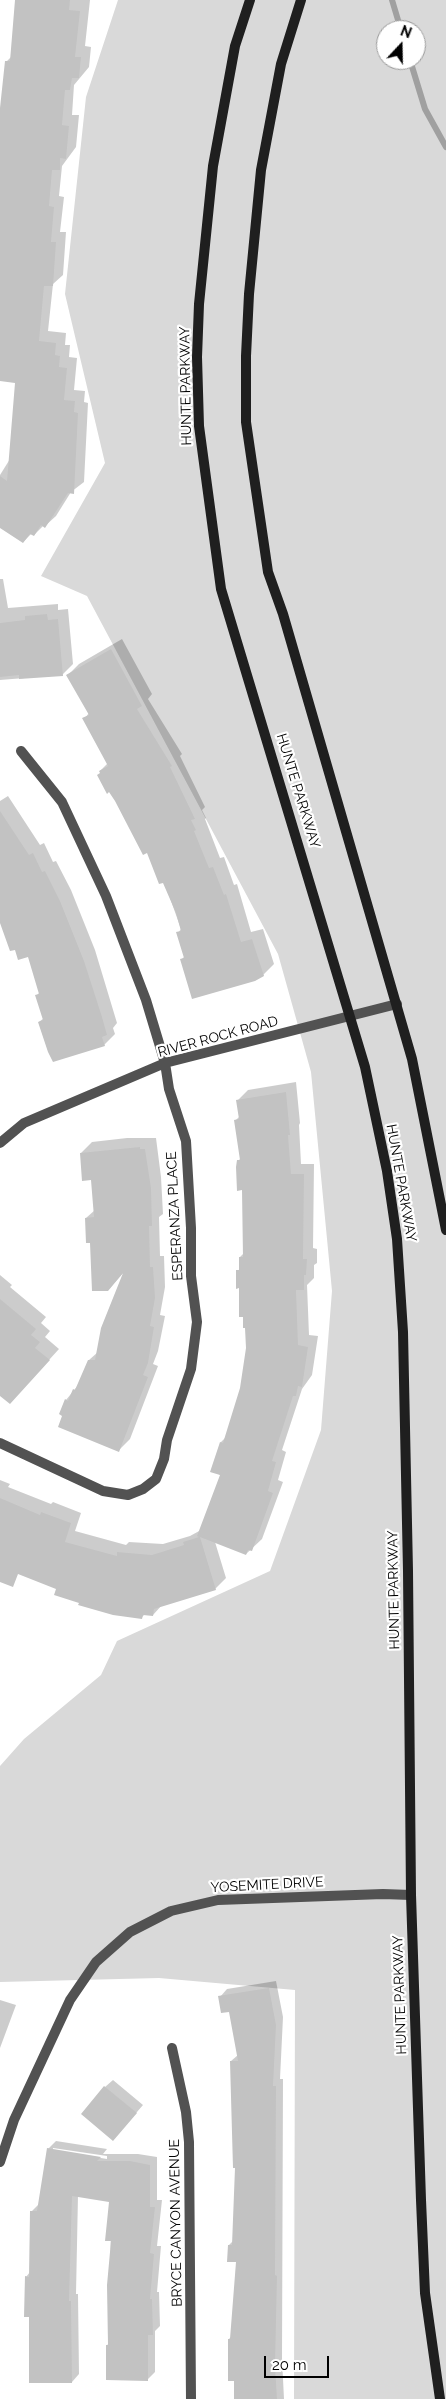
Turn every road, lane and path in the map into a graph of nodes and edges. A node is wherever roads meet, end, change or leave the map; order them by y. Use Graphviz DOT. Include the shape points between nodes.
graph roads {
  1 [pos="250,0"];
  2 [pos="301,0"];
  3 [pos="21,751"];
  4 [pos="397,1004"];
  5 [pos="350,1016"];
  6 [pos="165,1063"];
  7 [pos="0,1143"];
  8 [pos="446,1230"];
  9 [pos="0,1444"];
  10 [pos="411,1895"];
  11 [pos="172,2048"];
  12 [pos="0,2162"];
  13 [pos="191,2399"];
  14 [pos="440,2399"];
  1 -- 5 [label="main road, HUNTE PARKWAY" via="235,46 213,166 199,304 198,426 222,589"];
  2 -- 4 [label="main road" via="281,64 261,170 249,294 246,422 268,572"];
  3 -- 6 [label="street, ESPERANZA PLACE" via="62,802 106,896 146,1000"];
  4 -- 5 [label="street, RIVER ROCK ROAD"];
  4 -- 8 [label="main road" via="412,1059"];
  5 -- 6 [label="street, RIVER ROCK ROAD"];
  5 -- 10 [label="main road, HUNTE PARKWAY" via="365,1067 397,1239 403,1332 408,1561"];
  6 -- 7 [label="street, RIVER ROCK ROAD" via="24,1123"];
  6 -- 9 [label="street, ESPERANZA PLACE" via="169,1089 186,1141 191,1276 197,1322 191,1369 156,1479 128,1495 103,1491"];
  10 -- 12 [label="street, YOSEMITE DRIVE" via="218,1900 171,1911 130,1932 96,1962 70,2000 14,2120"];
  10 -- 14 [label="main road, HUNTE PARKWAY" via="424,2293"];
  11 -- 13 [label="street, BRYCE CANYON AVENUE" via="189,2142"];
}
